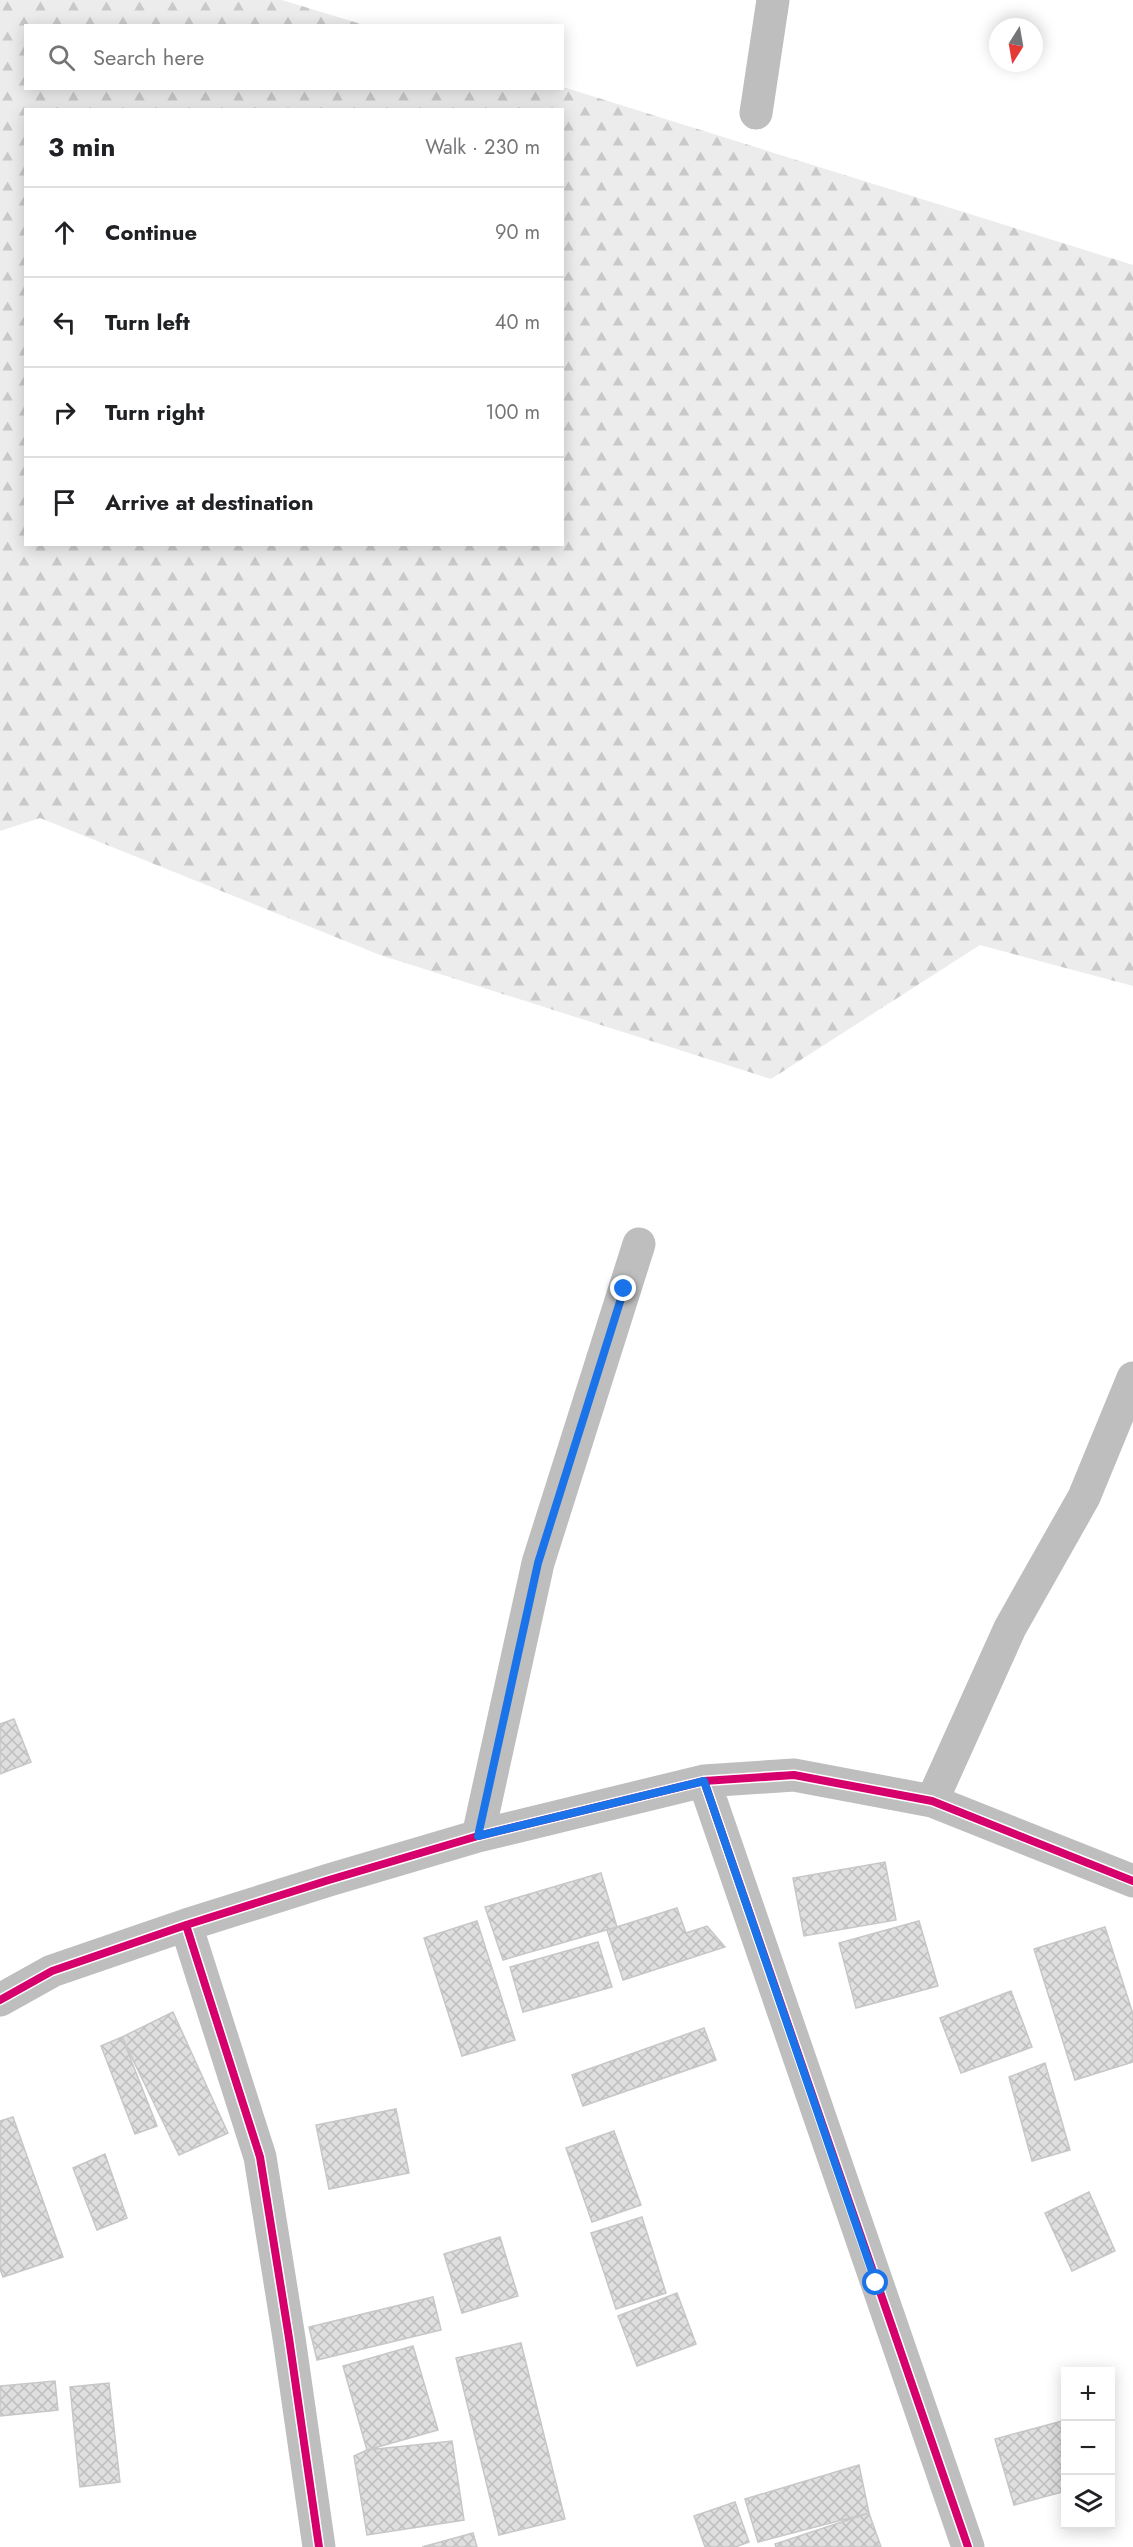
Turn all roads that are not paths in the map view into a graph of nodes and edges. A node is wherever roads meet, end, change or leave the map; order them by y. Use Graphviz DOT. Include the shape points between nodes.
graph roads {
  1 [pos="772,0"];
  2 [pos="756,113"];
  3 [pos="639,1244"];
  4 [pos="1133,1378"];
  5 [pos="704,1781"];
  6 [pos="932,1801"];
  7 [pos="478,1836"];
  8 [pos="1133,1881"];
  9 [pos="186,1925"];
  10 [pos="0,2000"];
  11 [pos="319,2547"];
  12 [pos="968,2547"];
  1 -- 2 [label="street"];
  3 -- 7 [label="street" via="538,1563"];
  4 -- 6 [label="street" via="1084,1497 1010,1628"];
  5 -- 6 [label="street" via="794,1775"];
  5 -- 7 [label="street"];
  5 -- 12 [label="street"];
  6 -- 8 [label="street"];
  7 -- 9 [label="street"];
  9 -- 10 [label="street" via="52,1971"];
  9 -- 11 [label="street" via="260,2157"];
}
